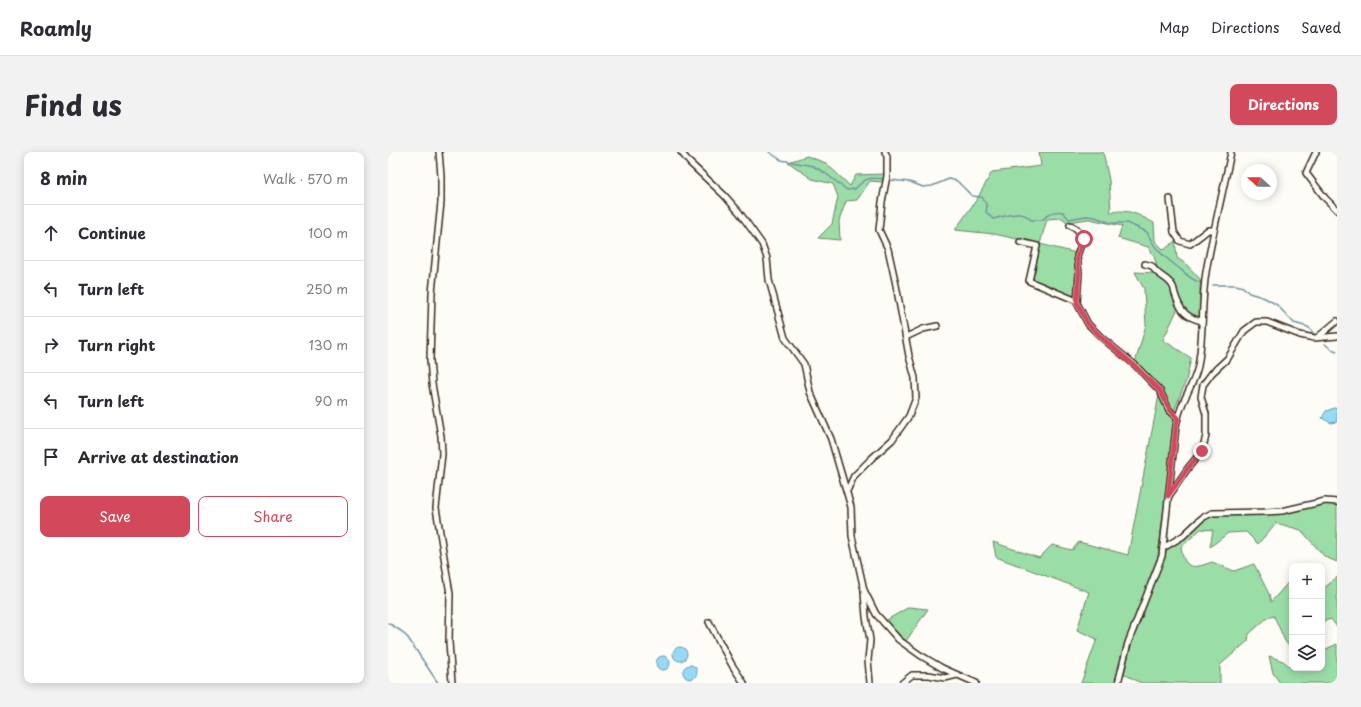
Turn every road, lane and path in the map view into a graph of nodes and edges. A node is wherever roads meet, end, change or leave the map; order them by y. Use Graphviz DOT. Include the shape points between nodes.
graph roads {
  1 [pos="439,152"];
  2 [pos="681,152"];
  3 [pos="885,152"];
  4 [pos="1316,152"];
  5 [pos="1230,153"];
  6 [pos="1170,199"];
  7 [pos="1337,210"];
  8 [pos="1070,224"];
  9 [pos="1214,230"];
  10 [pos="1020,242"];
  11 [pos="1145,264"];
  12 [pos="1077,301"];
  13 [pos="1202,321"];
  14 [pos="1337,321"];
  15 [pos="938,326"];
  16 [pos="1337,336"];
  17 [pos="906,337"];
  18 [pos="1318,337"];
  19 [pos="1178,418"];
  20 [pos="847,490"];
  21 [pos="1168,496"];
  22 [pos="1337,502"];
  23 [pos="1163,548"];
  24 [pos="864,590"];
  25 [pos="709,622"];
  26 [pos="957,675"];
  27 [pos="452,683"];
  28 [pos="744,683"];
  29 [pos="870,683"];
  30 [pos="902,683"];
  31 [pos="976,683"];
  32 [pos="1118,683"];
  1 -- 27 [label="street" via="441,202 432,293 430,360 441,436 442,454 436,508 450,594 449,642"];
  2 -- 20 [label="street" via="739,212 762,244 785,338 804,364 810,392 831,439"];
  3 -- 17 [label="street" via="887,176 879,230 888,249"];
  4 -- 7 [label="street" via="1306,173"];
  5 -- 9 [label="street"];
  6 -- 9 [label="street" via="1174,232 1180,241 1190,244 1208,230"];
  8 -- 12 [label="street" via="1084,239 1077,256"];
  9 -- 13 [label="street" via="1206,273"];
  10 -- 12 [label="street" via="1037,246 1028,281"];
  11 -- 13 [label="street" via="1152,266 1154,271 1173,285 1184,312 1192,319"];
  12 -- 19 [label="street" via="1088,324 1160,391 1170,410"];
  13 -- 19 [label="street" via="1197,368"];
  14 -- 18 [label="street"];
  15 -- 17 [label="street" via="923,329"];
  16 -- 18 [label="street"];
  17 -- 20 [label="street" via="915,378 916,398 909,416 892,440 854,476"];
  18 -- 21 [label="street" via="1300,335 1268,322 1256,322 1244,331 1228,358 1203,385 1206,436 1202,451"];
  19 -- 21 [label="street"];
  20 -- 24 [label="street" via="851,506 852,536"];
  21 -- 23 [label="street"];
  22 -- 23 [label="street" via="1325,501 1282,511 1212,513"];
  23 -- 32 [label="street" via="1128,643"];
  24 -- 26 [label="street" via="876,614 899,640"];
  24 -- 29 [label="street" via="870,640"];
  25 -- 28 [label="street"];
  26 -- 30 [label="street" via="945,678 912,675"];
  26 -- 31 [label="street"];
}
